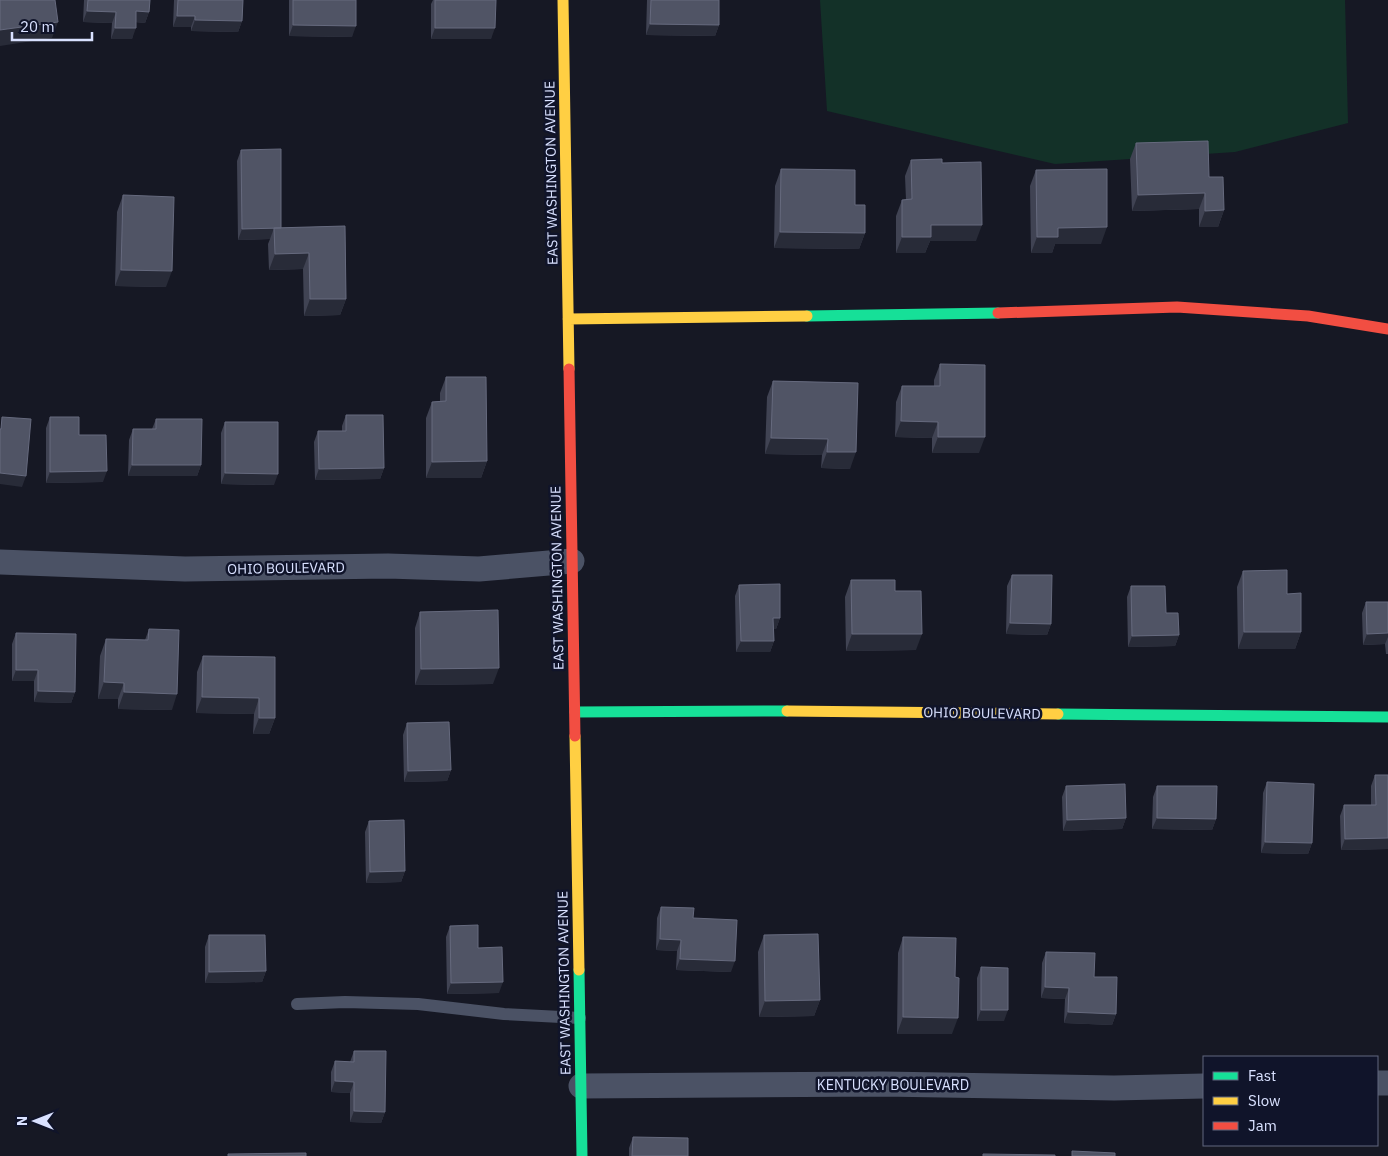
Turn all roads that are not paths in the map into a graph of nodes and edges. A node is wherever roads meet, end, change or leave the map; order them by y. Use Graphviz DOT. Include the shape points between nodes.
graph roads {
  1 [pos="563,0"];
  2 [pos="568,319"];
  3 [pos="1388,329"];
  4 [pos="572,561"];
  5 [pos="0,562"];
  6 [pos="575,712"];
  7 [pos="1388,717"];
  8 [pos="296,1004"];
  9 [pos="580,1018"];
  10 [pos="581,1086"];
  11 [pos="1203,1086"];
  12 [pos="582,1156"];
  1 -- 2 [label="street, EAST WASHINGTON AVENUE"];
  2 -- 3 [label="street" via="960,314 1177,307 1308,316"];
  2 -- 4 [label="street, EAST WASHINGTON AVENUE"];
  4 -- 5 [label="street, OHIO BOULEVARD" via="479,569 388,566 185,569"];
  4 -- 6 [label="street, EAST WASHINGTON AVENUE"];
  6 -- 7 [label="street, OHIO BOULEVARD"];
  6 -- 9 [label="street, EAST WASHINGTON AVENUE"];
  8 -- 9 [label="lane" via="418,1004 504,1014"];
  9 -- 10 [label="street, EAST WASHINGTON AVENUE"];
  10 -- 11 [label="street, KENTUCKY BOULEVARD"];
  10 -- 12 [label="street, EAST WASHINGTON AVENUE"];
}
